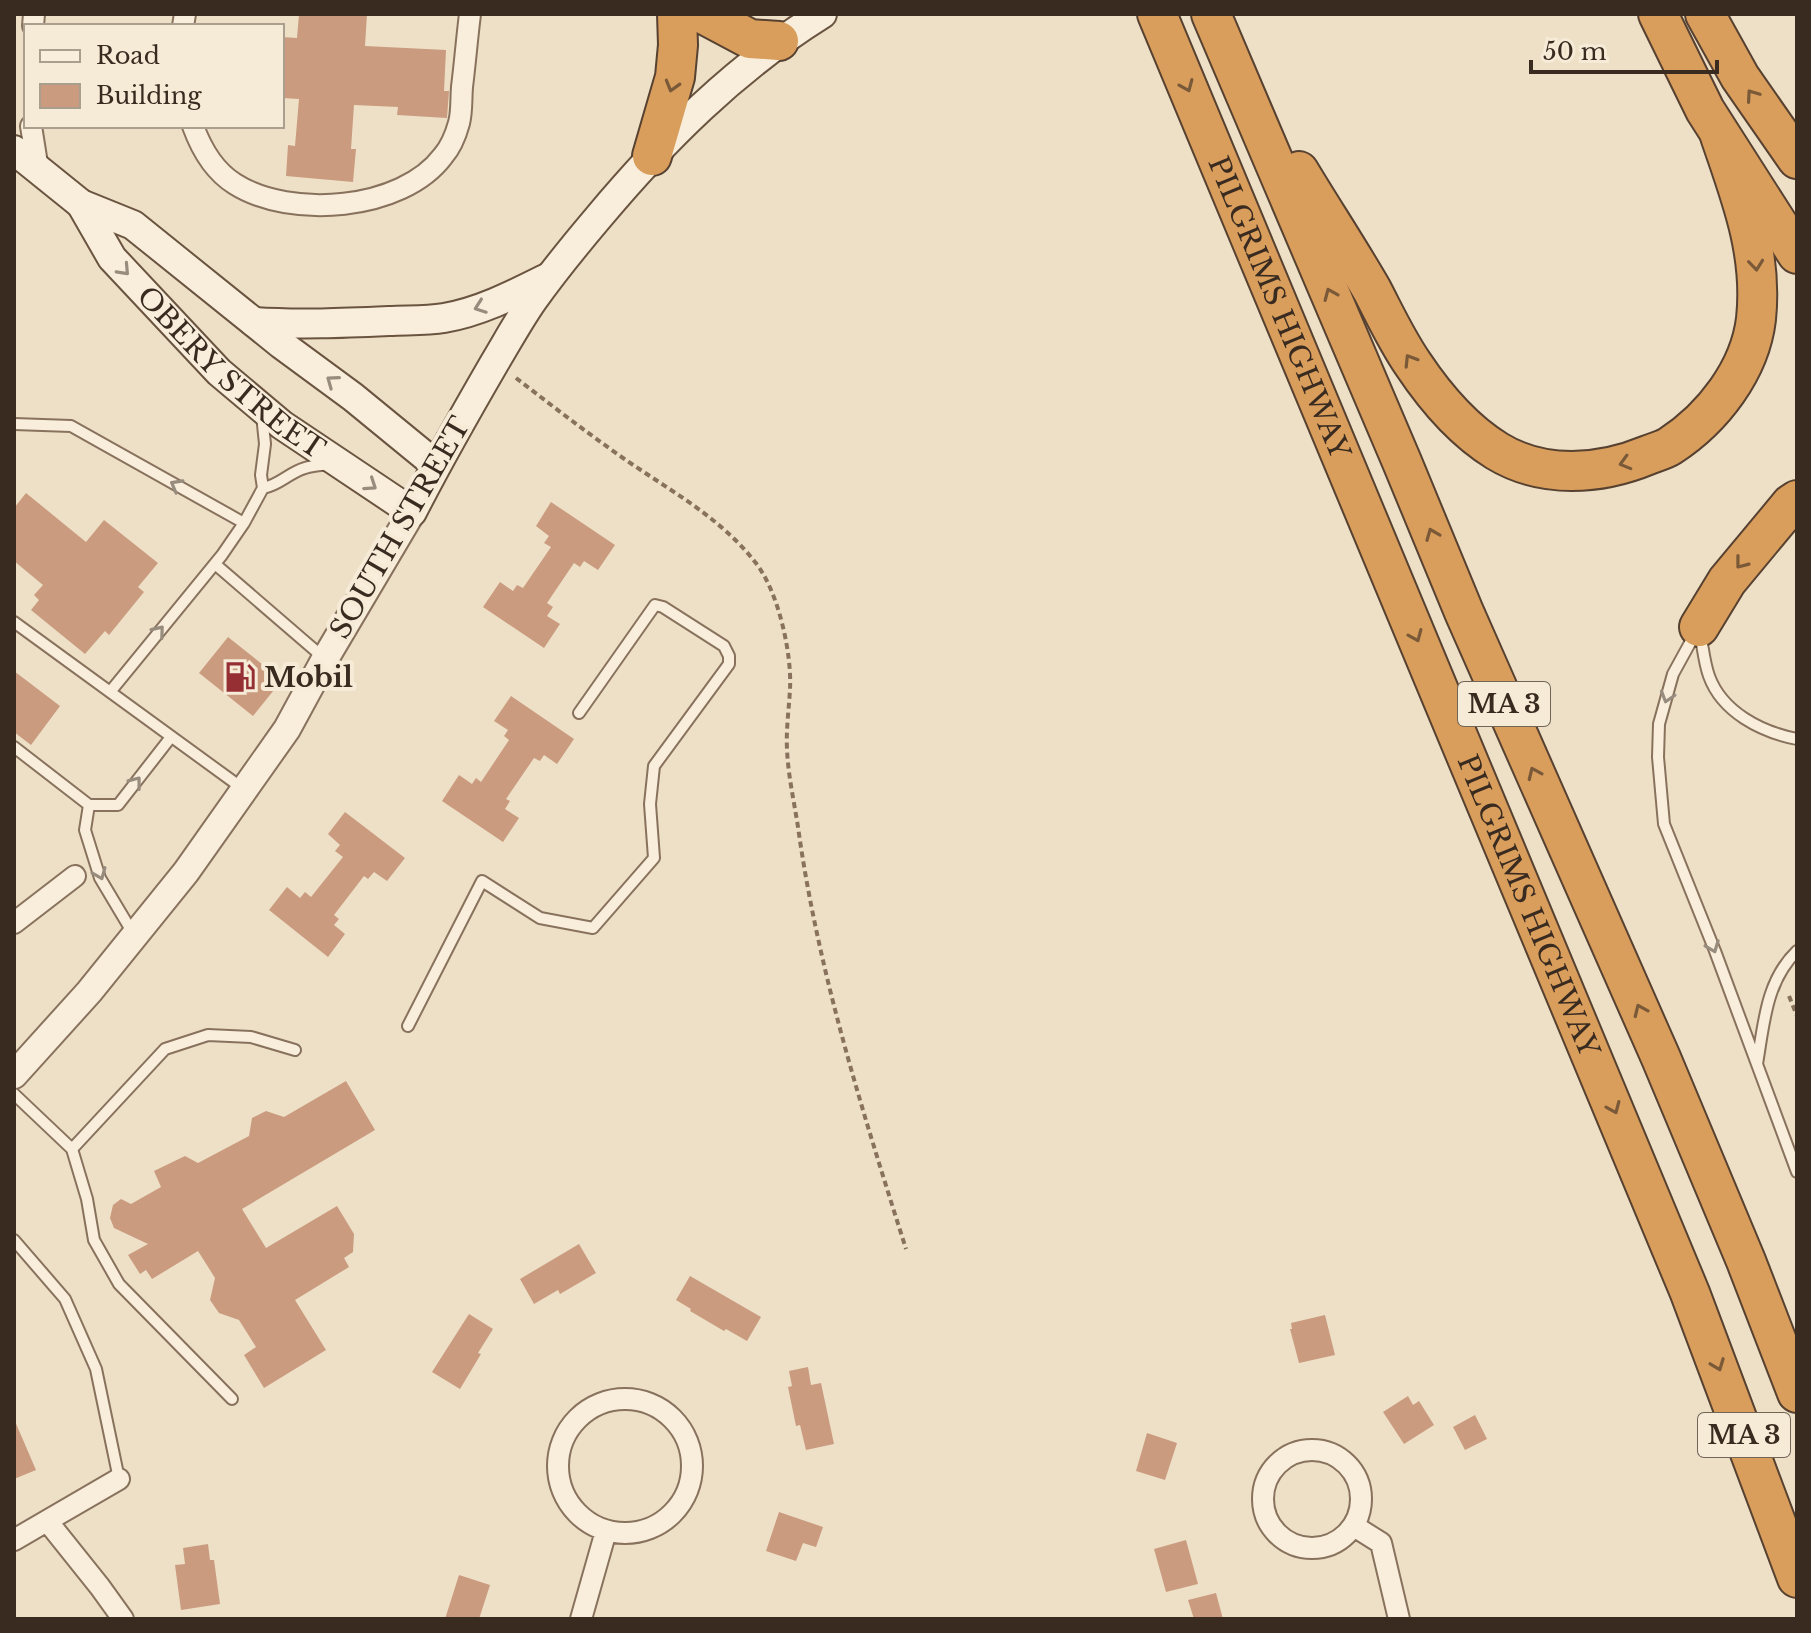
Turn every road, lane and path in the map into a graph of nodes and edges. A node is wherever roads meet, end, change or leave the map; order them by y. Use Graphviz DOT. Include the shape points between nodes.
graph roads {
  1 [pos="470,14"];
  2 [pos="677,14"];
  3 [pos="703,14"];
  4 [pos="822,14"];
  5 [pos="1157,14"];
  6 [pos="1211,14"];
  7 [pos="1658,14"];
  8 [pos="1705,14"];
  9 [pos="772,28"];
  10 [pos="1229,58"];
  11 [pos="31,128"];
  12 [pos="194,128"];
  13 [pos="1720,136"];
  14 [pos="14,150"];
  15 [pos="652,156"];
  16 [pos="1797,159"];
  17 [pos="38,170"];
  18 [pos="81,204"];
  19 [pos="1797,254"];
  20 [pos="551,275"];
  21 [pos="254,322"];
  22 [pos="495,363"];
  23 [pos="261,409"];
  24 [pos="14,424"];
  25 [pos="338,463"];
  26 [pos="436,465"];
  27 [pos="263,488"];
  28 [pos="1795,495"];
  29 [pos="412,512"];
  30 [pos="244,523"];
  31 [pos="218,560"];
  32 [pos="14,622"];
  33 [pos="1699,627"];
  34 [pos="325,659"];
  35 [pos="110,692"];
  36 [pos="579,713"];
  37 [pos="171,737"];
  38 [pos="1794,740"];
  39 [pos="14,747"];
  40 [pos="244,790"];
  41 [pos="89,805"];
  42 [pos="75,876"];
  43 [pos="14,923"];
  44 [pos="135,936"];
  45 [pos="1797,951"];
  46 [pos="408,1026"];
  47 [pos="295,1050"];
  48 [pos="1661,1058"];
  49 [pos="1757,1065"];
  50 [pos="14,1075"];
  51 [pos="14,1094"];
  52 [pos="72,1149"];
  53 [pos="1797,1172"];
  54 [pos="14,1240"];
  55 [pos="906,1249"];
  56 [pos="1797,1339"];
  57 [pos="1797,1393"];
  58 [pos="232,1399"];
  59 [pos="119,1479"];
  60 [pos="48,1522"];
  61 [pos="1354,1526"];
  62 [pos="606,1531"];
  63 [pos="14,1540"];
  64 [pos="1797,1578"];
  65 [pos="123,1619"];
  66 [pos="581,1619"];
  67 [pos="1399,1619"];
  1 -- 12 [label="street" via="459,123 444,156 380,197 299,205 263,197 218,170"];
  2 -- 15 [label="highway, one-way" via="675,77"];
  3 -- 9 [label="highway" via="750,39"];
  4 -- 9 [label="main road, SOUTH STREET"];
  5 -- 64 [label="highway, PILGRIMS HIGHWAY / MA 3, one-way" via="1690,1293"];
  6 -- 10 [label="highway, PILGRIMS HIGHWAY / MA 3"];
  7 -- 13 [label="highway"];
  16 -- 8 [label="highway, one-way" via="1740,77"];
  9 -- 15 [label="main road, SOUTH STREET"];
  13 -- 10 [label="highway, one-way" via="1749,223 1757,267 1756,322 1731,387 1702,421 1669,447 1640,459 1577,472 1532,467 1497,451 1464,425 1411,363 1371,288"];
  48 -- 10 [label="highway, PILGRIMS HIGHWAY / MA 3, one-way"];
  11 -- 17 [label="street"];
  13 -- 19 [label="highway"];
  14 -- 17 [label="main road, OBERY STREET"];
  15 -- 20 [label="main road, SOUTH STREET"];
  17 -- 18 [label="main road, OBERY STREET"];
  18 -- 21 [label="main road, OBERY STREET" via="133,225"];
  18 -- 23 [label="main road, OBERY STREET, one-way" via="112,258"];
  20 -- 21 [label="main road, one-way" via="445,318"];
  20 -- 22 [label="main road, SOUTH STREET"];
  26 -- 21 [label="main road, OBERY STREET, one-way"];
  22 -- 26 [label="main road, SOUTH STREET"];
  22 -- 55 [label="path" via="695,505 757,564 774,596 791,686 787,751 819,947"];
  23 -- 25 [label="main road, OBERY STREET"];
  23 -- 27 [label="lane"];
  30 -- 24 [label="lane, one-way" via="71,426"];
  25 -- 27 [label="lane" via="305,468"];
  25 -- 29 [label="main road, OBERY STREET, one-way"];
  26 -- 29 [label="main road, SOUTH STREET"];
  27 -- 30 [label="lane"];
  28 -- 33 [label="highway, one-way" via="1727,581"];
  29 -- 34 [label="street, SOUTH STREET"];
  30 -- 31 [label="lane"];
  31 -- 34 [label="lane"];
  35 -- 31 [label="lane, one-way"];
  32 -- 35 [label="lane"];
  33 -- 38 [label="lane" via="1718,696 1760,727"];
  33 -- 49 [label="lane, one-way" via="1673,674 1659,724 1664,824"];
  34 -- 40 [label="street, SOUTH STREET" via="287,729"];
  35 -- 37 [label="lane"];
  36 -- 46 [label="lane" via="655,605 724,646 729,656 729,664 654,766 654,858 593,928 540,918 482,881"];
  37 -- 40 [label="lane"];
  41 -- 37 [label="lane, one-way" via="118,805"];
  39 -- 41 [label="lane"];
  40 -- 44 [label="street, SOUTH STREET"];
  41 -- 44 [label="lane, one-way" via="85,830 100,878"];
  42 -- 43 [label="street"];
  44 -- 50 [label="street, SOUTH STREET"];
  45 -- 49 [label="lane" via="1779,972 1768,1000"];
  47 -- 52 [label="lane" via="251,1037 208,1035 165,1049"];
  48 -- 56 [label="highway"];
  48 -- 57 [label="highway, PILGRIMS HIGHWAY / MA 3"];
  49 -- 53 [label="lane"];
  51 -- 52 [label="lane"];
  52 -- 58 [label="lane" via="94,1240 119,1284"];
  54 -- 59 [label="lane" via="65,1299 96,1369"];
  59 -- 60 [label="street"];
  60 -- 63 [label="street"];
  60 -- 65 [label="street"];
  61 -- 61 [label="street" via="1361,1505 1359,1483 1338,1457 1317,1450 1295,1452 1269,1474 1263,1508 1281,1538 1314,1549 1337,1542"];
  61 -- 67 [label="street" via="1381,1543"];
  62 -- 62 [label="street" via="650,1529 683,1501 691,1480 692,1457 673,1418 633,1398 590,1407 561,1441 560,1485 570,1506"];
  62 -- 66 [label="street"];
}
